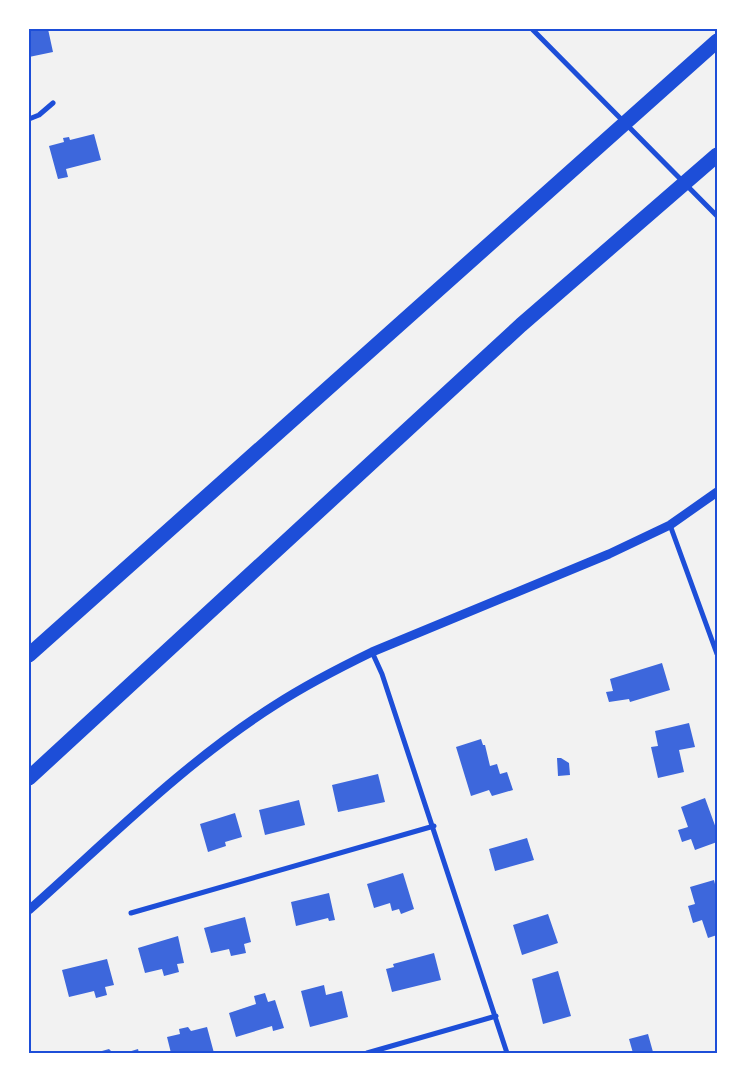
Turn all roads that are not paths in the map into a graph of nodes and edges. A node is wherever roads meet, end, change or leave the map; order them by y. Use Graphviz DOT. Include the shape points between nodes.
graph roads {
  1 [pos="532,29"];
  2 [pos="717,40"];
  3 [pos="53,103"];
  4 [pos="29,119"];
  5 [pos="717,156"];
  6 [pos="717,216"];
  7 [pos="717,492"];
  8 [pos="670,525"];
  9 [pos="372,652"];
  10 [pos="717,654"];
  11 [pos="29,656"];
  12 [pos="29,778"];
  13 [pos="434,826"];
  14 [pos="29,910"];
  15 [pos="131,913"];
  16 [pos="496,1016"];
  17 [pos="367,1053"];
  18 [pos="507,1053"];
  1 -- 6 [label="street"];
  2 -- 11 [label="highway"];
  3 -- 4 [label="street"];
  5 -- 12 [label="highway" via="521,325"];
  7 -- 8 [label="street"];
  8 -- 9 [label="street" via="609,554"];
  8 -- 10 [label="street"];
  9 -- 13 [label="street"];
  9 -- 14 [label="street" via="274,705 226,739"];
  13 -- 15 [label="street"];
  13 -- 16 [label="street"];
  16 -- 17 [label="street"];
  16 -- 18 [label="street"];
}
